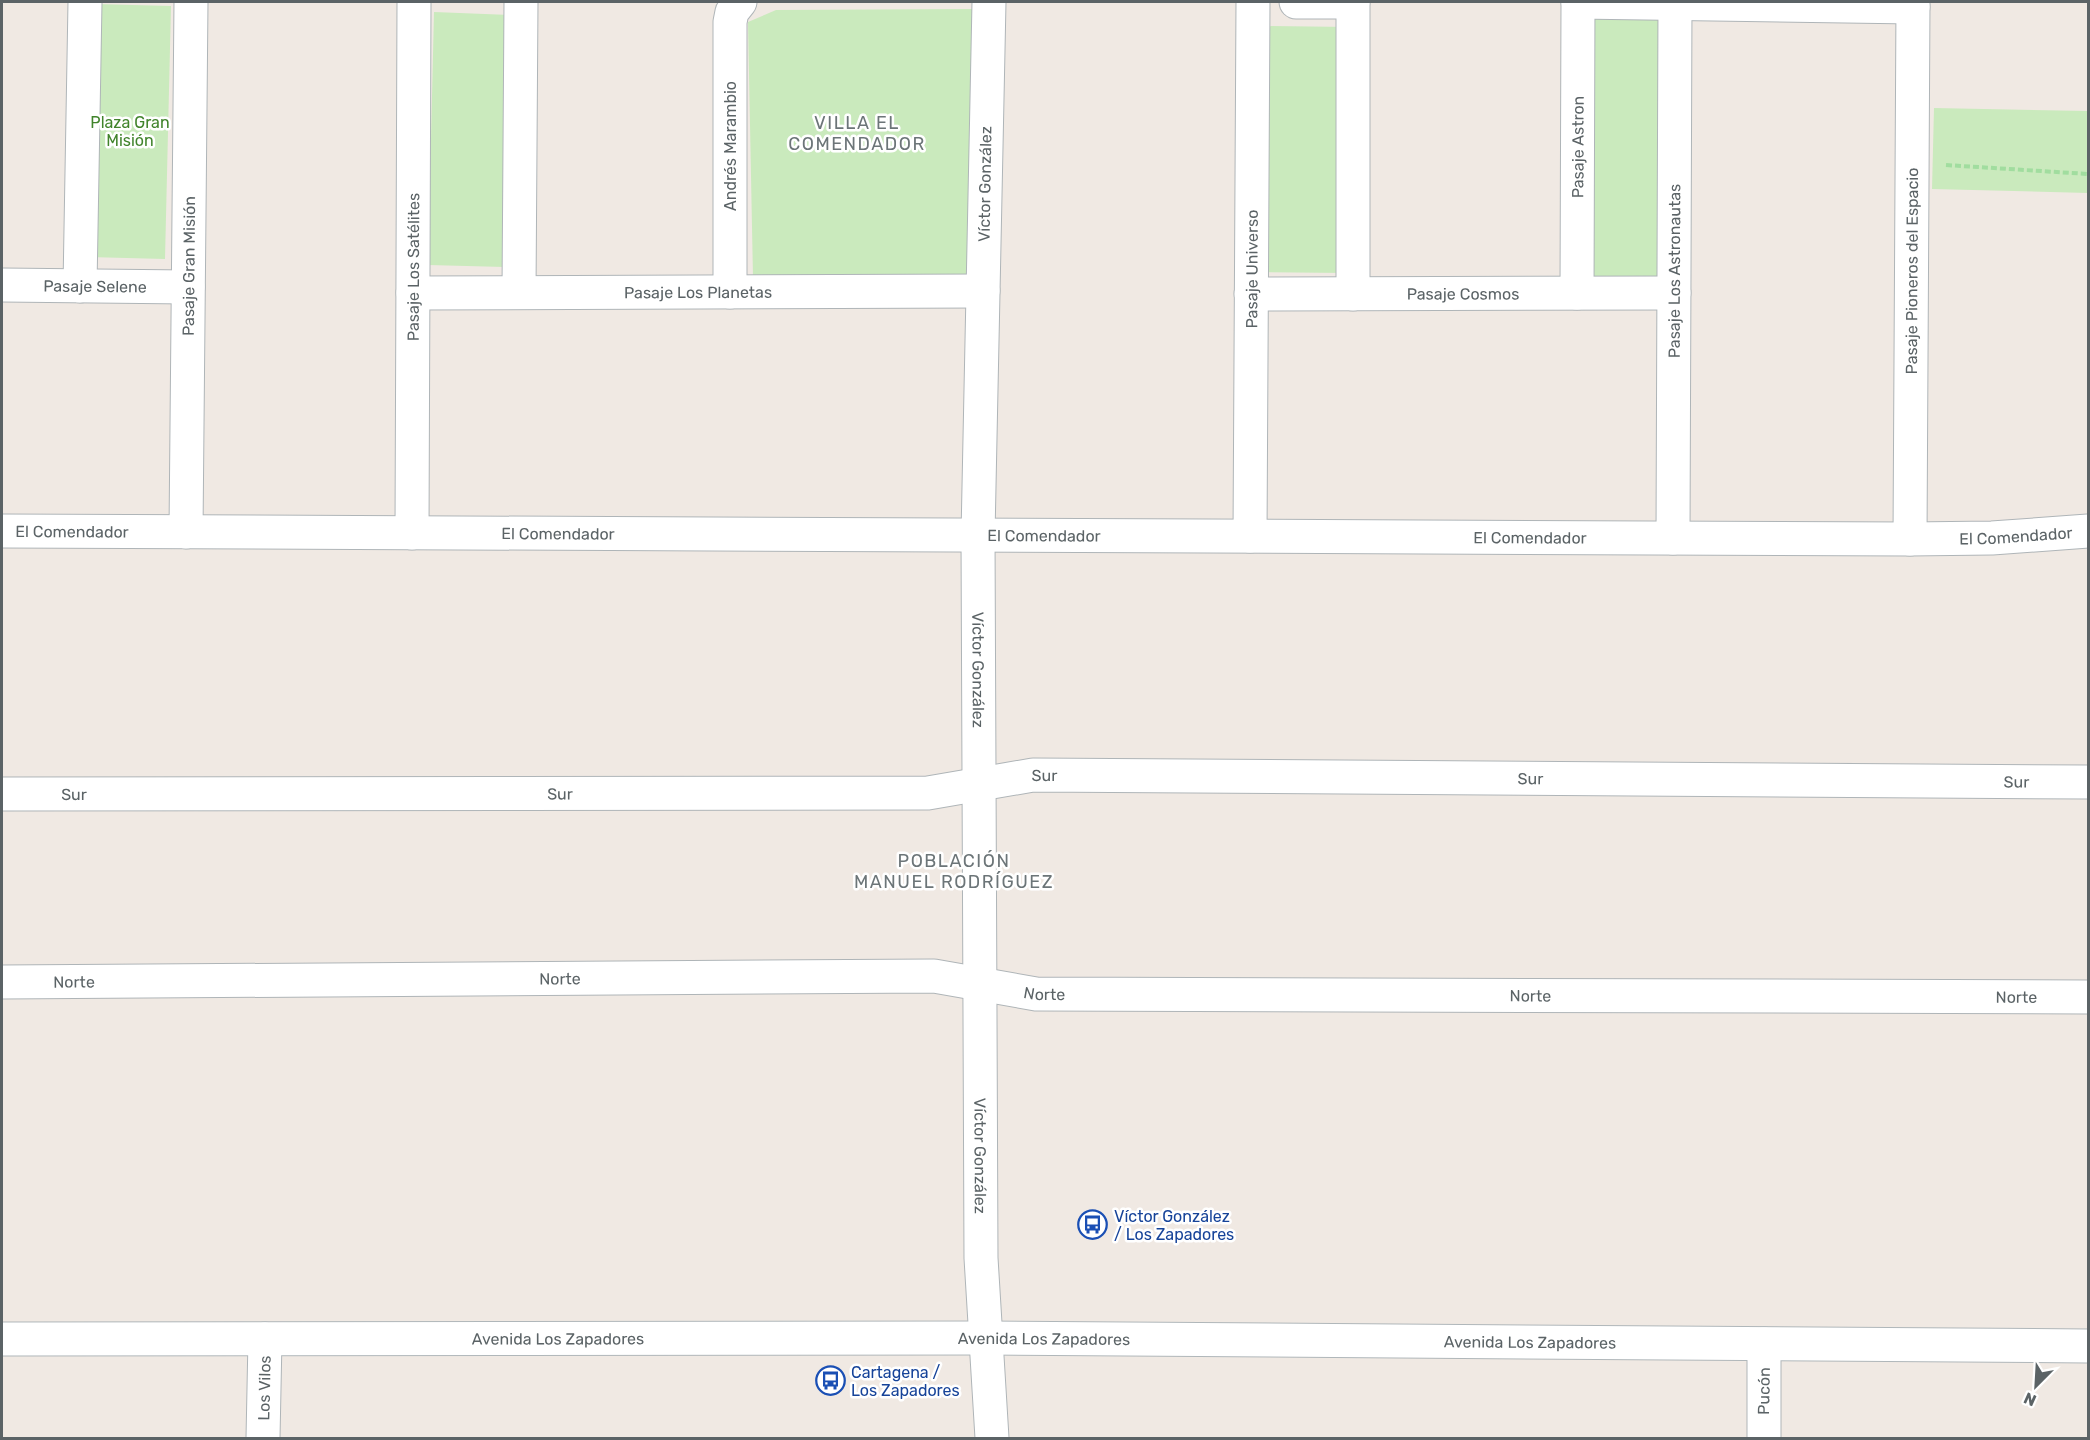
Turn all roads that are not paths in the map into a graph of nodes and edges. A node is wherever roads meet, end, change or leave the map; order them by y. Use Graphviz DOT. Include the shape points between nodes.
graph roads {
  1 [pos="85,2"];
  2 [pos="191,2"];
  3 [pos="414,2"];
  4 [pos="521,2"];
  5 [pos="739,2"];
  6 [pos="989,2"];
  7 [pos="1253,2"];
  8 [pos="1296,2"];
  9 [pos="1353,2"];
  10 [pos="1578,2"];
  11 [pos="1675,3"];
  12 [pos="1913,4"];
  13 [pos="2,285"];
  14 [pos="80,286"];
  15 [pos="188,287"];
  16 [pos="983,291"];
  17 [pos="519,292"];
  18 [pos="730,292"];
  19 [pos="413,293"];
  20 [pos="1577,293"];
  21 [pos="1674,293"];
  22 [pos="1251,294"];
  23 [pos="1353,294"];
  24 [pos="2,531"];
  25 [pos="2088,531"];
  26 [pos="186,532"];
  27 [pos="412,533"];
  28 [pos="978,535"];
  29 [pos="1250,536"];
  30 [pos="1673,538"];
  31 [pos="1910,539"];
  32 [pos="2088,782"];
  33 [pos="979,784"];
  34 [pos="2,794"];
  35 [pos="2,982"];
  36 [pos="980,984"];
  37 [pos="2088,997"];
  38 [pos="986,1338"];
  39 [pos="2,1339"];
  40 [pos="265,1339"];
  41 [pos="1764,1344"];
  42 [pos="2088,1346"];
  43 [pos="263,1438"];
  44 [pos="992,1438"];
  45 [pos="1764,1438"];
  1 -- 14 [label="street"];
  2 -- 15 [label="street, Pasaje Gran Misión"];
  3 -- 19 [label="street, Pasaje Los Satélites"];
  4 -- 17 [label="street"];
  5 -- 18 [label="street, Andrés Marambio" via="730,22"];
  6 -- 16 [label="street, Víctor González"];
  7 -- 22 [label="street, Pasaje Universo"];
  8 -- 9 [label="street"];
  9 -- 23 [label="street"];
  10 -- 11 [label="street"];
  10 -- 20 [label="street, Pasaje Astron"];
  11 -- 12 [label="street"];
  11 -- 21 [label="street, Pasaje Los Astronautas"];
  12 -- 31 [label="street, Pasaje Pioneros del Espacio"];
  13 -- 14 [label="street, Pasaje Selene"];
  14 -- 15 [label="street, Pasaje Selene"];
  15 -- 26 [label="street, Pasaje Gran Misión"];
  16 -- 18 [label="street, Pasaje Los Planetas"];
  16 -- 28 [label="street, Víctor González"];
  17 -- 18 [label="street, Pasaje Los Planetas"];
  17 -- 19 [label="street, Pasaje Los Planetas"];
  19 -- 27 [label="street, Pasaje Los Satélites"];
  20 -- 21 [label="street, Pasaje Cosmos"];
  20 -- 23 [label="street, Pasaje Cosmos"];
  21 -- 30 [label="street, Pasaje Los Astronautas"];
  22 -- 23 [label="street, Pasaje Cosmos"];
  22 -- 29 [label="street, Pasaje Universo"];
  24 -- 26 [label="street, El Comendador"];
  25 -- 31 [label="street, El Comendador"];
  26 -- 27 [label="street, El Comendador"];
  27 -- 28 [label="street, El Comendador"];
  28 -- 29 [label="street, El Comendador"];
  28 -- 33 [label="street, Víctor González"];
  29 -- 30 [label="street, El Comendador"];
  30 -- 31 [label="street, El Comendador"];
  32 -- 33 [label="street, Sur" via="1033,776"];
  33 -- 34 [label="street, Sur" via="928,793"];
  33 -- 36 [label="street, Víctor González"];
  35 -- 36 [label="street, Norte" via="934,976"];
  36 -- 37 [label="street, Norte" via="1036,994"];
  36 -- 38 [label="street, Víctor González" via="981,1258"];
  38 -- 40 [label="street, Avenida Los Zapadores"];
  38 -- 41 [label="street, Avenida Los Zapadores"];
  38 -- 44 [label="street, Víctor González"];
  39 -- 40 [label="street, Avenida Los Zapadores"];
  40 -- 43 [label="street, Los Vilos"];
  41 -- 42 [label="street, Avenida Los Zapadores"];
  41 -- 45 [label="street, Pucón"];
}
